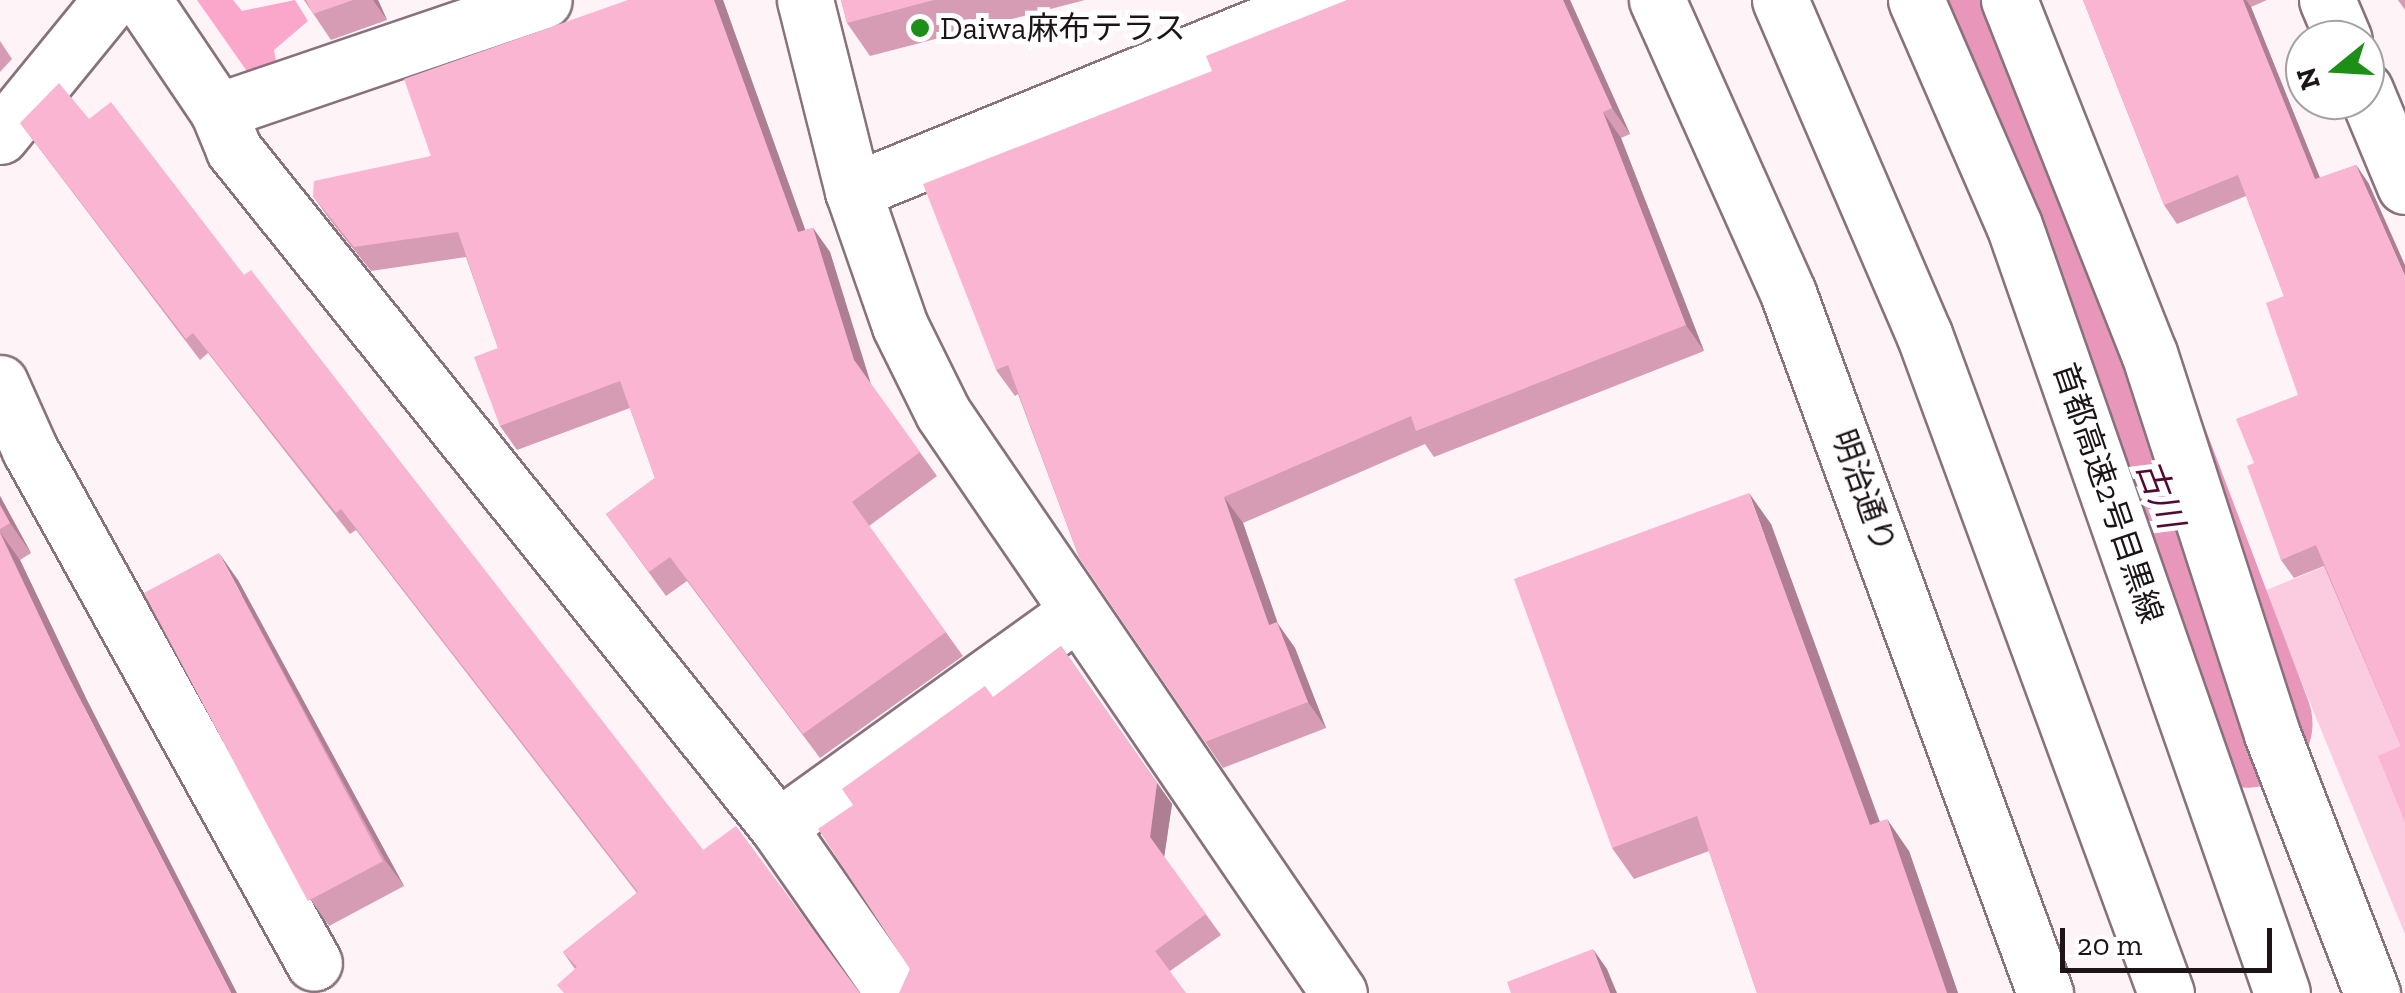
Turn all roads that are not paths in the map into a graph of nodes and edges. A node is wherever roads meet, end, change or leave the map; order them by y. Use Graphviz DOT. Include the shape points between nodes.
graph roads {
  1 [pos="111,0"];
  2 [pos="143,0"];
  3 [pos="544,0"];
  4 [pos="805,0"];
  5 [pos="1322,0"];
  6 [pos="1657,0"];
  7 [pos="1780,0"];
  8 [pos="1916,0"];
  9 [pos="2009,0"];
  10 [pos="218,111"];
  11 [pos="2378,120"];
  12 [pos="0,136"];
  13 [pos="2405,186"];
  14 [pos="853,190"];
  15 [pos="0,383"];
  16 [pos="1076,612"];
  17 [pos="778,828"];
  18 [pos="314,963"];
  19 [pos="2369,982"];
  20 [pos="894,993"];
  21 [pos="1339,993"];
  22 [pos="2045,993"];
  23 [pos="2166,993"];
  24 [pos="2282,993"];
  1 -- 12 [label="main road"];
  2 -- 10 [label="main road"];
  3 -- 10 [label="main road"];
  4 -- 14 [label="main road"];
  5 -- 14 [label="main road"];
  6 -- 22 [label="main road, 明治通り" via="1801,328"];
  7 -- 23 [label="main road" via="1924,334"];
  8 -- 24 [label="main road, 首都高速2号目黒線" via="2020,242"];
  9 -- 19 [label="main road" via="2149,353 2272,734"];
  10 -- 17 [label="main road" via="234,150"];
  11 -- 13 [label="main road"];
  14 -- 16 [label="main road" via="900,326 943,413"];
  15 -- 18 [label="main road" via="30,450"];
  16 -- 17 [label="main road"];
  16 -- 21 [label="main road"];
  17 -- 20 [label="main road"];
}
